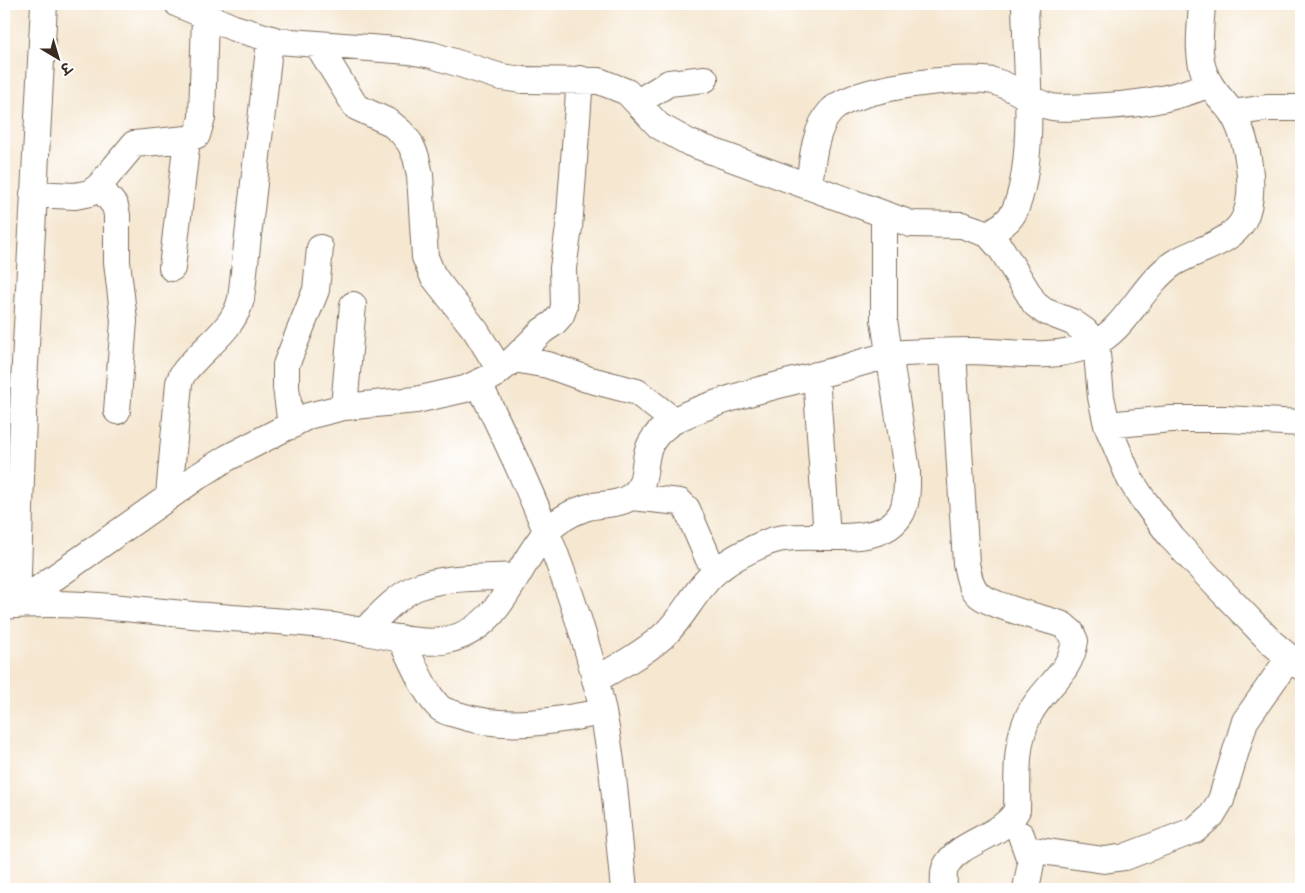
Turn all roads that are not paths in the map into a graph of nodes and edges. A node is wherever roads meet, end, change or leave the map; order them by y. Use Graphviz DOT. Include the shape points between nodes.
graph roads {
  1 [pos="44,4"];
  2 [pos="178,4"];
  3 [pos="1025,4"];
  4 [pos="1202,4"];
  5 [pos="206,16"];
  6 [pos="270,40"];
  7 [pos="317,44"];
  8 [pos="705,79"];
  9 [pos="580,80"];
  10 [pos="1209,84"];
  11 [pos="1027,96"];
  12 [pos="638,102"];
  13 [pos="1301,108"];
  14 [pos="1232,112"];
  15 [pos="187,139"];
  16 [pos="98,186"];
  17 [pos="809,186"];
  18 [pos="33,194"];
  19 [pos="884,214"];
  20 [pos="988,234"];
  21 [pos="320,248"];
  22 [pos="172,268"];
  23 [pos="354,305"];
  24 [pos="1096,343"];
  25 [pos="954,352"];
  26 [pos="888,355"];
  27 [pos="498,371"];
  28 [pos="816,375"];
  29 [pos="344,407"];
  30 [pos="117,411"];
  31 [pos="674,420"];
  32 [pos="1301,423"];
  33 [pos="1107,425"];
  34 [pos="290,426"];
  35 [pos="170,496"];
  36 [pos="631,497"];
  37 [pos="546,532"];
  38 [pos="827,536"];
  39 [pos="718,570"];
  40 [pos="518,576"];
  41 [pos="10,605"];
  42 [pos="365,630"];
  43 [pos="400,638"];
  44 [pos="1295,662"];
  45 [pos="596,680"];
  46 [pos="603,712"];
  47 [pos="1013,818"];
  48 [pos="1027,850"];
  49 [pos="624,889"];
  50 [pos="943,889"];
  51 [pos="1026,889"];
  1 -- 18 [label="street"];
  2 -- 5 [label="street"];
  3 -- 11 [label="street"];
  4 -- 10 [label="street" via="1201,66"];
  5 -- 6 [label="street"];
  5 -- 15 [label="street" via="201,127 197,134"];
  6 -- 7 [label="street"];
  6 -- 35 [label="street" via="241,299 238,312 222,333 182,375"];
  7 -- 9 [label="street" via="409,50 501,77"];
  7 -- 27 [label="street" via="356,107 389,122 410,143 420,176 425,257 433,276 476,331"];
  8 -- 12 [label="street" via="669,83"];
  9 -- 12 [label="street" via="611,85 627,92"];
  9 -- 27 [label="street" via="563,268 564,307 554,323"];
  10 -- 11 [label="street" via="1159,100 1103,106 1053,107"];
  10 -- 14 [label="street"];
  11 -- 17 [label="street" via="992,81 968,81 924,82 866,93 848,100 832,109 824,121"];
  11 -- 20 [label="street" via="1027,160 1018,198 1005,224"];
  12 -- 17 [label="street" via="647,115 672,135"];
  13 -- 14 [label="street"];
  14 -- 24 [label="street" via="1244,137 1248,159 1250,188 1242,224 1230,235 1177,261 1158,275 1109,334"];
  15 -- 16 [label="street" via="134,144"];
  15 -- 22 [label="street"];
  16 -- 18 [label="street" via="83,195"];
  16 -- 30 [label="street" via="115,206 117,215 117,262 124,321"];
  17 -- 19 [label="street"];
  18 -- 41 [label="street"];
  19 -- 20 [label="street" via="911,224 962,225"];
  19 -- 26 [label="street" via="884,320"];
  20 -- 24 [label="street" via="1002,250 1035,304 1072,322"];
  21 -- 34 [label="street" via="316,290 286,365"];
  23 -- 29 [label="street"];
  24 -- 25 [label="street" via="1048,355"];
  24 -- 33 [label="street" via="1100,397"];
  25 -- 26 [label="street"];
  25 -- 47 [label="street" via="966,563 971,584 979,595 994,602 1063,625 1075,641 1069,664 1030,712 1024,725 1018,746 1017,810"];
  26 -- 28 [label="street"];
  26 -- 38 [label="street" via="907,471 907,494 902,511 891,527 878,533"];
  27 -- 29 [label="street" via="416,400"];
  27 -- 31 [label="street" via="548,365 638,392"];
  27 -- 37 [label="street" via="520,468"];
  28 -- 31 [label="street" via="748,393"];
  28 -- 38 [label="street"];
  29 -- 34 [label="street" via="308,416"];
  31 -- 36 [label="street" via="658,433 649,446 640,487"];
  32 -- 33 [label="street" via="1171,419"];
  33 -- 44 [label="street" via="1130,479 1172,538 1243,614"];
  34 -- 35 [label="street" via="227,458"];
  35 -- 41 [label="street"];
  36 -- 37 [label="street" via="585,508 562,518"];
  36 -- 39 [label="street" via="680,502 687,509 708,558"];
  37 -- 40 [label="street"];
  37 -- 45 [label="street" via="577,612"];
  38 -- 39 [label="street" via="771,541"];
  39 -- 45 [label="street" via="664,635"];
  40 -- 42 [label="street" via="462,579 415,588 386,609"];
  40 -- 43 [label="street" via="487,620 466,634 445,641 422,642"];
  41 -- 42 [label="street" via="103,606"];
  42 -- 43 [label="street"];
  43 -- 46 [label="street" via="425,687 442,710 479,721 530,724"];
  44 -- 48 [label="street" via="1244,721 1221,800 1212,815 1195,830 1125,857 1104,860"];
  45 -- 46 [label="street"];
  46 -- 49 [label="street"];
  47 -- 48 [label="street"];
  47 -- 50 [label="street" via="951,858 945,867"];
  48 -- 51 [label="street" via="1031,863"];
}
